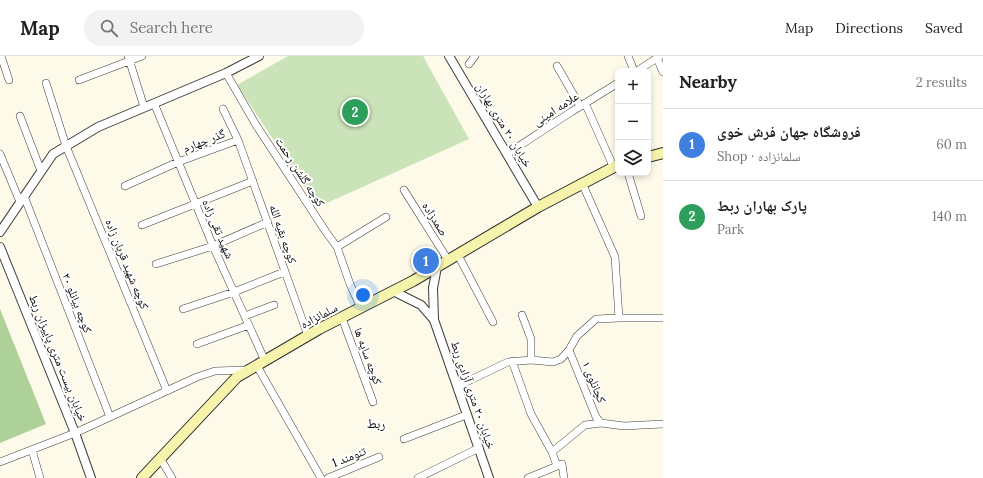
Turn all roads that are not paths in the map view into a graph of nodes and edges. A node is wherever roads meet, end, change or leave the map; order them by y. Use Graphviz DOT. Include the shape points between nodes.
graph roads {
  1 [pos="1,56"];
  2 [pos="142,56"];
  3 [pos="259,56"];
  4 [pos="449,56"];
  5 [pos="475,56"];
  6 [pos="628,56"];
  7 [pos="658,57"];
  8 [pos="129,59"];
  9 [pos="469,64"];
  10 [pos="558,66"];
  11 [pos="633,68"];
  12 [pos="642,68"];
  13 [pos="663,72"];
  14 [pos="226,73"];
  15 [pos="9,80"];
  16 [pos="79,80"];
  17 [pos="46,83"];
  18 [pos="615,85"];
  19 [pos="154,103"];
  20 [pos="583,104"];
  21 [pos="144,107"];
  22 [pos="223,109"];
  23 [pos="20,116"];
  24 [pos="238,140"];
  25 [pos="66,146"];
  26 [pos="663,153"];
  27 [pos="0,154"];
  28 [pos="507,154"];
  29 [pos="651,156"];
  30 [pos="178,162"];
  31 [pos="615,164"];
  32 [pos="615,166"];
  33 [pos="41,171"];
  34 [pos="629,176"];
  35 [pos="253,181"];
  36 [pos="582,183"];
  37 [pos="125,186"];
  38 [pos="404,190"];
  39 [pos="22,199"];
  40 [pos="195,203"];
  41 [pos="538,207"];
  42 [pos="641,216"];
  43 [pos="386,217"];
  44 [pos="268,222"];
  45 [pos="142,225"];
  46 [pos="0,232"];
  47 [pos="212,246"];
  48 [pos="337,246"];
  49 [pos="0,247"];
  50 [pos="458,254"];
  51 [pos="448,260"];
  52 [pos="156,264"];
  53 [pos="436,267"];
  54 [pos="284,272"];
  55 [pos="393,291"];
  56 [pos="234,292"];
  57 [pos="274,305"];
  58 [pos="361,308"];
  59 [pos="183,309"];
  60 [pos="522,315"];
  61 [pos="245,316"];
  62 [pos="342,318"];
  63 [pos="619,318"];
  64 [pos="663,318"];
  65 [pos="434,320"];
  66 [pos="493,322"];
  67 [pos="249,325"];
  68 [pos="308,336"];
  69 [pos="197,344"];
  70 [pos="569,350"];
  71 [pos="531,360"];
  72 [pos="512,361"];
  73 [pos="257,366"];
  74 [pos="458,386"];
  75 [pos="167,391"];
  76 [pos="373,402"];
  77 [pos="466,415"];
  78 [pos="110,417"];
  79 [pos="601,423"];
  80 [pos="663,424"];
  81 [pos="76,433"];
  82 [pos="404,439"];
  83 [pos="479,448"];
  84 [pos="32,450"];
  85 [pos="552,452"];
  86 [pos="379,457"];
  87 [pos="160,458"];
  88 [pos="0,462"];
  89 [pos="557,466"];
  90 [pos="40,478"];
  91 [pos="92,478"];
  92 [pos="142,478"];
  93 [pos="172,478"];
  94 [pos="321,478"];
  95 [pos="328,478"];
  96 [pos="418,478"];
  97 [pos="489,478"];
  98 [pos="528,478"];
  99 [pos="564,478"];
  1 -- 15 [label="street"];
  2 -- 8 [label="street"];
  3 -- 14 [label="street"];
  4 -- 28 [label="street, خیابان ۲۰ متری بهاران"];
  5 -- 9 [label="street"];
  6 -- 11 [label="street"];
  7 -- 12 [label="street"];
  7 -- 13 [label="street"];
  8 -- 16 [label="street"];
  8 -- 21 [label="street"];
  10 -- 20 [label="street"];
  14 -- 19 [label="street"];
  14 -- 48 [label="street, کوچه گلشن رحمت" via="256,125"];
  17 -- 25 [label="street, کوچه شهید قربان زاده"];
  18 -- 20 [label="street, علامه امینی"];
  19 -- 21 [label="street"];
  19 -- 30 [label="street, شهید تقی زاده"];
  20 -- 28 [label="street, علامه امینی"];
  20 -- 31 [label="street"];
  21 -- 25 [label="street" via="98,127"];
  22 -- 24 [label="street, کوچه بقیه الله"];
  23 -- 33 [label="street"];
  24 -- 30 [label="street, گذر چهارم"];
  24 -- 35 [label="street, کوچه بقیه الله"];
  25 -- 33 [label="street" via="53,154"];
  25 -- 75 [label="street, کوچه شهید قربان زاده"];
  26 -- 29 [label="main road"];
  27 -- 39 [label="street, کوچه بیانلو ۲۰"];
  28 -- 41 [label="street, خیابان ۲۰ متری بهاران"];
  30 -- 37 [label="street, گذر چهارم"];
  30 -- 40 [label="street, شهید تقی زاده"];
  32 -- 36 [label="main road, سلمانزاده"];
  33 -- 39 [label="street"];
  34 -- 42 [label="street"];
  35 -- 40 [label="street"];
  35 -- 44 [label="street, کوچه بقیه الله"];
  36 -- 41 [label="main road, سلمانزاده"];
  36 -- 63 [label="street" via="615,257"];
  38 -- 51 [label="street, صمدزاده"];
  39 -- 46 [label="street"];
  39 -- 78 [label="street, کوچه بیانلو ۲۰"];
  40 -- 45 [label="street"];
  40 -- 47 [label="street, شهید تقی زاده"];
  41 -- 50 [label="main road, سلمانزاده"];
  43 -- 48 [label="street"];
  44 -- 47 [label="street"];
  44 -- 54 [label="street, کوچه بقیه الله"];
  47 -- 52 [label="street"];
  47 -- 56 [label="street, شهید تقی زاده"];
  48 -- 58 [label="street, کوچه گلشن رحمت"];
  49 -- 81 [label="street, خیابان بیست متری پاییزان ربط"];
  50 -- 51 [label="main road, سلمانزاده"];
  50 -- 66 [label="street"];
  51 -- 53 [label="main road, سلمانزاده"];
  53 -- 55 [label="main road, سلمانزاده"];
  53 -- 65 [label="street" via="432,303"];
  54 -- 56 [label="street"];
  54 -- 68 [label="street, کوچه بقیه الله"];
  55 -- 58 [label="main road, سلمانزاده"];
  55 -- 65 [label="street" via="421,305"];
  56 -- 59 [label="street"];
  56 -- 61 [label="street, شهید تقی زاده"];
  57 -- 61 [label="street"];
  58 -- 62 [label="main road, سلمانزاده"];
  60 -- 71 [label="street" via="531,339"];
  61 -- 67 [label="street, شهید تقی زاده"];
  62 -- 68 [label="main road, سلمانزاده"];
  62 -- 76 [label="street, کوچه سایه ها"];
  63 -- 64 [label="street, کچانلوی ۱"];
  63 -- 70 [label="street, کچانلوی ۱" via="596,319 577,336"];
  65 -- 74 [label="street, خیابان ۲۰ متری آزادی ربط"];
  67 -- 69 [label="street"];
  67 -- 73 [label="street, شهید تقی زاده"];
  68 -- 73 [label="main road, سلمانزاده"];
  70 -- 71 [label="street" via="562,359 553,362"];
  70 -- 79 [label="street, کچانلوی ۱"];
  71 -- 72 [label="street"];
  72 -- 74 [label="street"];
  72 -- 85 [label="street" via="531,414"];
  73 -- 75 [label="street" via="215,371"];
  73 -- 87 [label="main road, سلمانزاده" via="237,377"];
  73 -- 94 [label="street, شهید تقی زاده"];
  74 -- 77 [label="street, خیابان ۲۰ متری آزادی ربط"];
  75 -- 78 [label="street"];
  77 -- 82 [label="street"];
  77 -- 83 [label="street, خیابان ۲۰ متری آزادی ربط"];
  78 -- 81 [label="street"];
  79 -- 80 [label="street" via="624,426"];
  79 -- 85 [label="street" via="585,425"];
  81 -- 84 [label="street"];
  81 -- 91 [label="street, خیابان بیست متری پاییزان ربط"];
  83 -- 96 [label="street"];
  83 -- 97 [label="street, خیابان ۲۰ متری آزادی ربط"];
  84 -- 88 [label="street"];
  84 -- 90 [label="street"];
  85 -- 89 [label="street"];
  86 -- 95 [label="street, تنومند 1"];
  87 -- 92 [label="main road, سلمانزاده"];
  87 -- 93 [label="street"];
  89 -- 98 [label="street"];
  89 -- 99 [label="street" via="562,464"];
}
